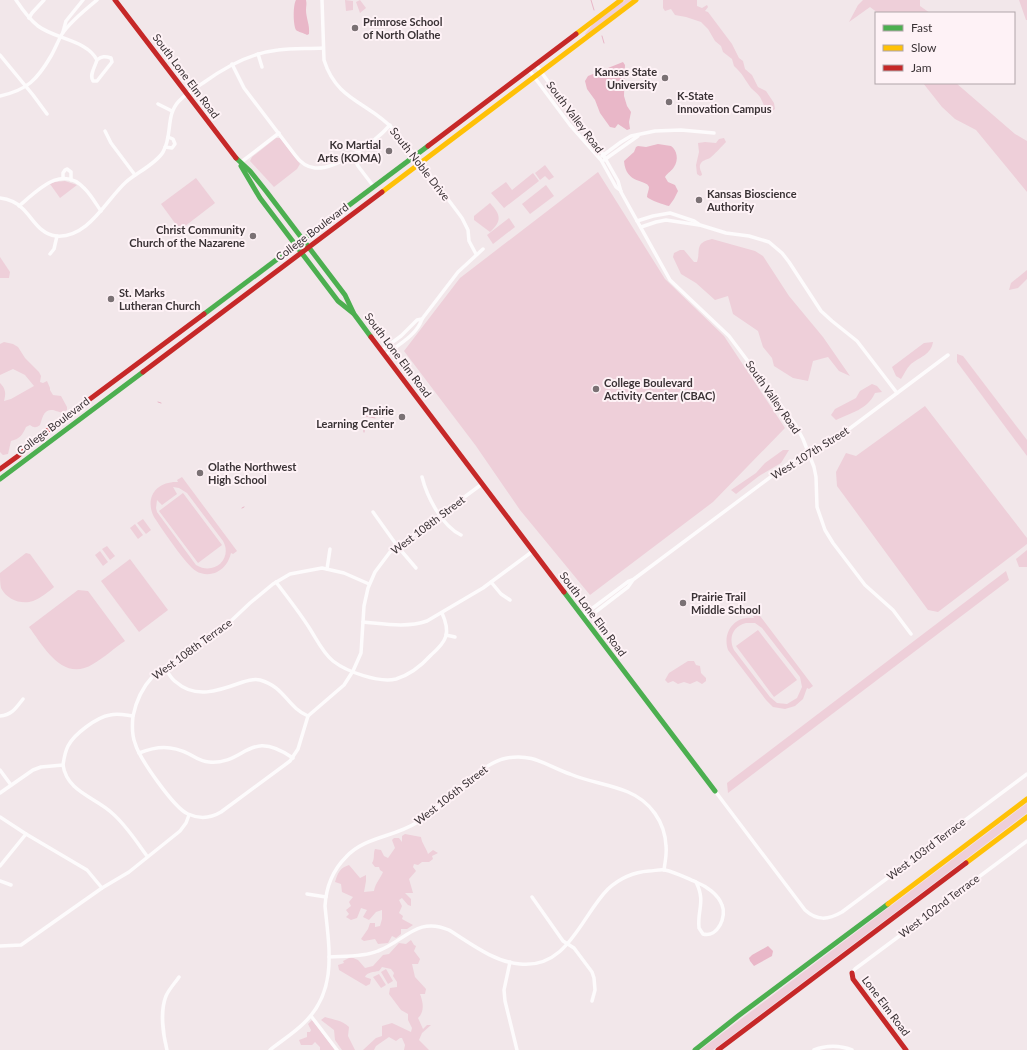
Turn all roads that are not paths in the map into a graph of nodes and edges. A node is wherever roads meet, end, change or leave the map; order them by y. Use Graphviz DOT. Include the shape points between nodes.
graph roads {
  1 [pos="16,0"];
  2 [pos="44,0"];
  3 [pos="83,0"];
  4 [pos="97,0"];
  5 [pos="115,0"];
  6 [pos="322,0"];
  7 [pos="621,0"];
  8 [pos="636,0"];
  9 [pos="29,18"];
  10 [pos="63,32"];
  11 [pos="60,37"];
  12 [pos="323,48"];
  13 [pos="258,54"];
  14 [pos="0,55"];
  15 [pos="97,60"];
  16 [pos="232,64"];
  17 [pos="536,64"];
  18 [pos="262,67"];
  19 [pos="529,70"];
  20 [pos="541,71"];
  21 [pos="534,76"];
  22 [pos="26,86"];
  23 [pos="187,94"];
  24 [pos="0,96"];
  25 [pos="158,104"];
  26 [pos="172,111"];
  27 [pos="47,114"];
  28 [pos="390,125"];
  29 [pos="105,131"];
  30 [pos="278,133"];
  31 [pos="714,133"];
  32 [pos="639,135"];
  33 [pos="168,137"];
  34 [pos="165,148"];
  35 [pos="353,155"];
  36 [pos="604,155"];
  37 [pos="415,156"];
  38 [pos="599,158"];
  39 [pos="604,160"];
  40 [pos="420,162"];
  41 [pos="240,164"];
  42 [pos="135,175"];
  43 [pos="63,178"];
  44 [pos="71,180"];
  45 [pos="374,187"];
  46 [pos="0,198"];
  47 [pos="19,206"];
  48 [pos="101,211"];
  49 [pos="637,221"];
  50 [pos="700,225"];
  51 [pos="640,227"];
  52 [pos="57,236"];
  53 [pos="303,240"];
  54 [pos="296,245"];
  55 [pos="309,247"];
  56 [pos="483,249"];
  57 [pos="301,253"];
  58 [pos="50,254"];
  59 [pos="476,254"];
  60 [pos="354,314"];
  61 [pos="422,319"];
  62 [pos="383,353"];
  63 [pos="948,355"];
  64 [pos="897,393"];
  65 [pos="809,453"];
  66 [pos="0,469"];
  67 [pos="422,477"];
  68 [pos="0,478"];
  69 [pos="482,484"];
  70 [pos="373,512"];
  71 [pos="441,515"];
  72 [pos="461,535"];
  73 [pos="398,547"];
  74 [pos="330,549"];
  75 [pos="533,551"];
  76 [pos="416,568"];
  77 [pos="327,569"];
  78 [pos="276,582"];
  79 [pos="491,582"];
  80 [pos="369,584"];
  81 [pos="510,600"];
  82 [pos="442,613"];
  83 [pos="584,618"];
  84 [pos="363,622"];
  85 [pos="911,634"];
  86 [pos="446,635"];
  87 [pos="455,637"];
  88 [pos="165,668"];
  89 [pos="353,672"];
  90 [pos="258,675"];
  91 [pos="258,679"];
  92 [pos="23,699"];
  93 [pos="0,716"];
  94 [pos="133,716"];
  95 [pos="308,716"];
  96 [pos="139,753"];
  97 [pos="293,758"];
  98 [pos="63,765"];
  99 [pos="0,770"];
  100 [pos="1027,774"];
  101 [pos="11,785"];
  102 [pos="715,791"];
  103 [pos="1,793"];
  104 [pos="1027,799"];
  105 [pos="189,815"];
  106 [pos="0,817"];
  107 [pos="1027,817"];
  108 [pos="26,834"];
  109 [pos="1027,841"];
  110 [pos="147,856"];
  111 [pos="0,866"];
  112 [pos="664,870"];
  113 [pos="0,881"];
  114 [pos="696,882"];
  115 [pos="11,885"];
  116 [pos="102,888"];
  117 [pos="307,894"];
  118 [pos="326,897"];
  119 [pos="532,897"];
  120 [pos="823,918"];
  121 [pos="567,943"];
  122 [pos="0,946"];
  123 [pos="329,957"];
  124 [pos="510,962"];
  125 [pos="852,973"];
  126 [pos="179,977"];
  127 [pos="592,1001"];
  128 [pos="311,1016"];
  129 [pos="167,1050"];
  130 [pos="270,1050"];
  131 [pos="337,1050"];
  132 [pos="517,1050"];
  133 [pos="694,1050"];
  134 [pos="718,1050"];
  135 [pos="814,1050"];
  136 [pos="852,1050"];
  137 [pos="906,1050"];
  1 -- 9 [label="street"];
  2 -- 9 [label="street"];
  3 -- 10 [label="street" via="66,21"];
  4 -- 10 [label="street"];
  5 -- 23 [label="main road, South Lone Elm Road"];
  6 -- 12 [label="street, South Noble Drive"];
  7 -- 17 [label="main road, College Boulevard"];
  8 -- 20 [label="main road, College Boulevard"];
  9 -- 11 [label="street" via="38,26"];
  10 -- 11 [label="street"];
  11 -- 15 [label="street" via="89,50"];
  11 -- 22 [label="street" via="38,75"];
  12 -- 13 [label="street" via="277,50"];
  12 -- 28 [label="street, South Noble Drive" via="326,67 335,84"];
  13 -- 16 [label="street"];
  13 -- 18 [label="street"];
  14 -- 22 [label="street"];
  15 -- 15 [label="street" via="91,75 93,82 97,81 112,62 111,58 105,56"];
  16 -- 23 [label="street"];
  16 -- 30 [label="street" via="244,88"];
  17 -- 19 [label="main road, College Boulevard"];
  17 -- 20 [label="street, South Valley Road"];
  19 -- 21 [label="street, South Valley Road"];
  19 -- 37 [label="main road, College Boulevard"];
  20 -- 21 [label="main road, College Boulevard"];
  20 -- 36 [label="street, South Valley Road"];
  21 -- 38 [label="street, South Valley Road"];
  21 -- 40 [label="main road, College Boulevard"];
  22 -- 24 [label="street"];
  22 -- 27 [label="street"];
  23 -- 26 [label="street"];
  23 -- 41 [label="main road, South Lone Elm Road"];
  25 -- 26 [label="street"];
  26 -- 33 [label="street"];
  28 -- 35 [label="street" via="379,137"];
  28 -- 37 [label="street, South Noble Drive"];
  29 -- 42 [label="street"];
  30 -- 35 [label="street" via="301,162 311,167 325,167"];
  30 -- 41 [label="street"];
  31 -- 32 [label="street" via="665,130"];
  32 -- 36 [label="street" via="631,136"];
  32 -- 39 [label="street"];
  33 -- 34 [label="street"];
  33 -- 34 [label="street" via="173,139 175,144 172,148"];
  34 -- 42 [label="street" via="155,161"];
  35 -- 45 [label="street"];
  36 -- 38 [label="street"];
  36 -- 39 [label="street, South Valley Road"];
  37 -- 40 [label="street, South Noble Drive"];
  37 -- 45 [label="main road, College Boulevard"];
  38 -- 39 [label="street, South Valley Road"];
  39 -- 49 [label="street, South Valley Road" via="616,187"];
  40 -- 55 [label="main road, College Boulevard"];
  40 -- 59 [label="street, South Noble Drive" via="465,222 469,241"];
  41 -- 53 [label="main road, South Lone Elm Road" via="250,171"];
  41 -- 54 [label="main road, South Lone Elm Road" via="260,198"];
  42 -- 48 [label="street" via="119,189"];
  43 -- 44 [label="street"];
  43 -- 44 [label="street" via="64,170 67,169 71,172"];
  43 -- 47 [label="street" via="46,184"];
  44 -- 48 [label="street" via="84,188"];
  45 -- 53 [label="main road, College Boulevard"];
  46 -- 47 [label="street"];
  47 -- 52 [label="street" via="35,225"];
  48 -- 52 [label="street" via="79,230"];
  49 -- 50 [label="street" via="657,214 670,213"];
  49 -- 51 [label="street, South Valley Road"];
  50 -- 51 [label="street" via="666,220"];
  50 -- 64 [label="street" via="769,242 789,262 821,311 857,341"];
  51 -- 65 [label="street, South Valley Road" via="670,280 729,336 795,424"];
  52 -- 58 [label="street"];
  53 -- 54 [label="main road, College Boulevard"];
  53 -- 55 [label="main road, South Lone Elm Road"];
  54 -- 57 [label="main road, South Lone Elm Road"];
  54 -- 66 [label="main road, College Boulevard"];
  55 -- 57 [label="main road, College Boulevard"];
  55 -- 60 [label="main road, South Lone Elm Road" via="345,295"];
  56 -- 59 [label="street"];
  57 -- 60 [label="main road, South Lone Elm Road" via="338,301"];
  57 -- 68 [label="main road, College Boulevard"];
  59 -- 61 [label="street" via="454,276"];
  60 -- 62 [label="main road, South Lone Elm Road"];
  61 -- 62 [label="street" via="417,320"];
  61 -- 62 [label="street" via="415,331"];
  62 -- 69 [label="main road, South Lone Elm Road"];
  63 -- 64 [label="street, West 107th Street"];
  64 -- 65 [label="street, West 107th Street" via="833,441"];
  65 -- 83 [label="street, West 107th Street" via="788,464 634,580 628,581"];
  65 -- 85 [label="street, South Valley Road" via="816,477 817,507 827,534 865,585 893,610"];
  67 -- 71 [label="street" via="428,496"];
  69 -- 71 [label="street, West 108th Street"];
  69 -- 75 [label="main road, South Lone Elm Road"];
  70 -- 73 [label="street"];
  71 -- 72 [label="street" via="454,531"];
  71 -- 73 [label="street, West 108th Street"];
  73 -- 76 [label="street"];
  73 -- 80 [label="street, West 108th Street" via="390,552"];
  74 -- 77 [label="street"];
  75 -- 79 [label="street"];
  75 -- 83 [label="main road, South Lone Elm Road"];
  77 -- 78 [label="street, West 108th Terrace" via="290,574"];
  77 -- 80 [label="street, West 108th Terrace"];
  78 -- 88 [label="street, West 108th Terrace" via="232,620"];
  78 -- 89 [label="street" via="328,656"];
  79 -- 81 [label="street"];
  79 -- 82 [label="street"];
  80 -- 84 [label="street, West 108th Street"];
  82 -- 84 [label="street" via="426,622 411,625"];
  82 -- 86 [label="street" via="446,622"];
  83 -- 102 [label="main road, South Lone Elm Road"];
  84 -- 89 [label="street, West 108th Street" via="361,653"];
  86 -- 87 [label="street"];
  86 -- 89 [label="street" via="440,647 427,659 409,673 395,679 366,677"];
  88 -- 91 [label="street" via="174,682 205,693"];
  88 -- 94 [label="street, West 108th Terrace" via="144,688"];
  89 -- 95 [label="street, West 108th Street" via="344,685"];
  90 -- 91 [label="street"];
  91 -- 95 [label="street" via="271,684 285,695 293,707"];
  92 -- 93 [label="street" via="14,711 7,716"];
  94 -- 96 [label="street" via="134,740"];
  94 -- 98 [label="street" via="113,714 95,721 77,734 70,743"];
  95 -- 97 [label="street"];
  96 -- 97 [label="street" via="155,747 172,747 203,761 213,762 225,761 249,748 263,746 280,749"];
  96 -- 105 [label="street" via="179,808"];
  97 -- 105 [label="street" via="218,814 210,817"];
  98 -- 101 [label="street" via="36,768"];
  98 -- 110 [label="street" via="74,787 112,813"];
  99 -- 101 [label="street"];
  100 -- 120 [label="street, West 103rd Terrace" via="842,912"];
  101 -- 103 [label="street"];
  102 -- 120 [label="street, South Lone Elm Road" via="805,910 815,917"];
  104 -- 133 [label="main road"];
  105 -- 110 [label="street" via="180,831"];
  106 -- 108 [label="street"];
  107 -- 134 [label="main road"];
  108 -- 111 [label="street"];
  108 -- 116 [label="street" via="87,870"];
  109 -- 125 [label="street, West 102nd Terrace"];
  110 -- 116 [label="street" via="137,866"];
  112 -- 114 [label="street"];
  112 -- 118 [label="street, West 106th Street" via="664,832 656,815 640,798 569,774 538,759 516,756 491,764 415,824 354,849 339,865"];
  112 -- 121 [label="street" via="635,874 617,882 602,896 577,933"];
  113 -- 115 [label="street"];
  114 -- 114 [label="street" via="714,893 723,906 722,920 710,934 703,934 699,928 702,904"];
  116 -- 122 [label="street" via="21,945"];
  117 -- 118 [label="street"];
  118 -- 123 [label="street, West 106th Street"];
  119 -- 121 [label="street"];
  121 -- 124 [label="street" via="558,953 541,962"];
  121 -- 127 [label="street" via="581,957 594,978 596,990"];
  123 -- 124 [label="street" via="374,952 390,946 416,929 432,926 449,930 498,959"];
  123 -- 128 [label="street, West 106th Street" via="325,988"];
  124 -- 132 [label="street" via="504,990"];
  125 -- 137 [label="main road, Lone Elm Road" via="853,978"];
  126 -- 129 [label="street" via="164,1002 164,1035"];
  128 -- 130 [label="street, West 106th Street"];
  128 -- 131 [label="street"];
  135 -- 136 [label="street" via="836,1046"];
}
